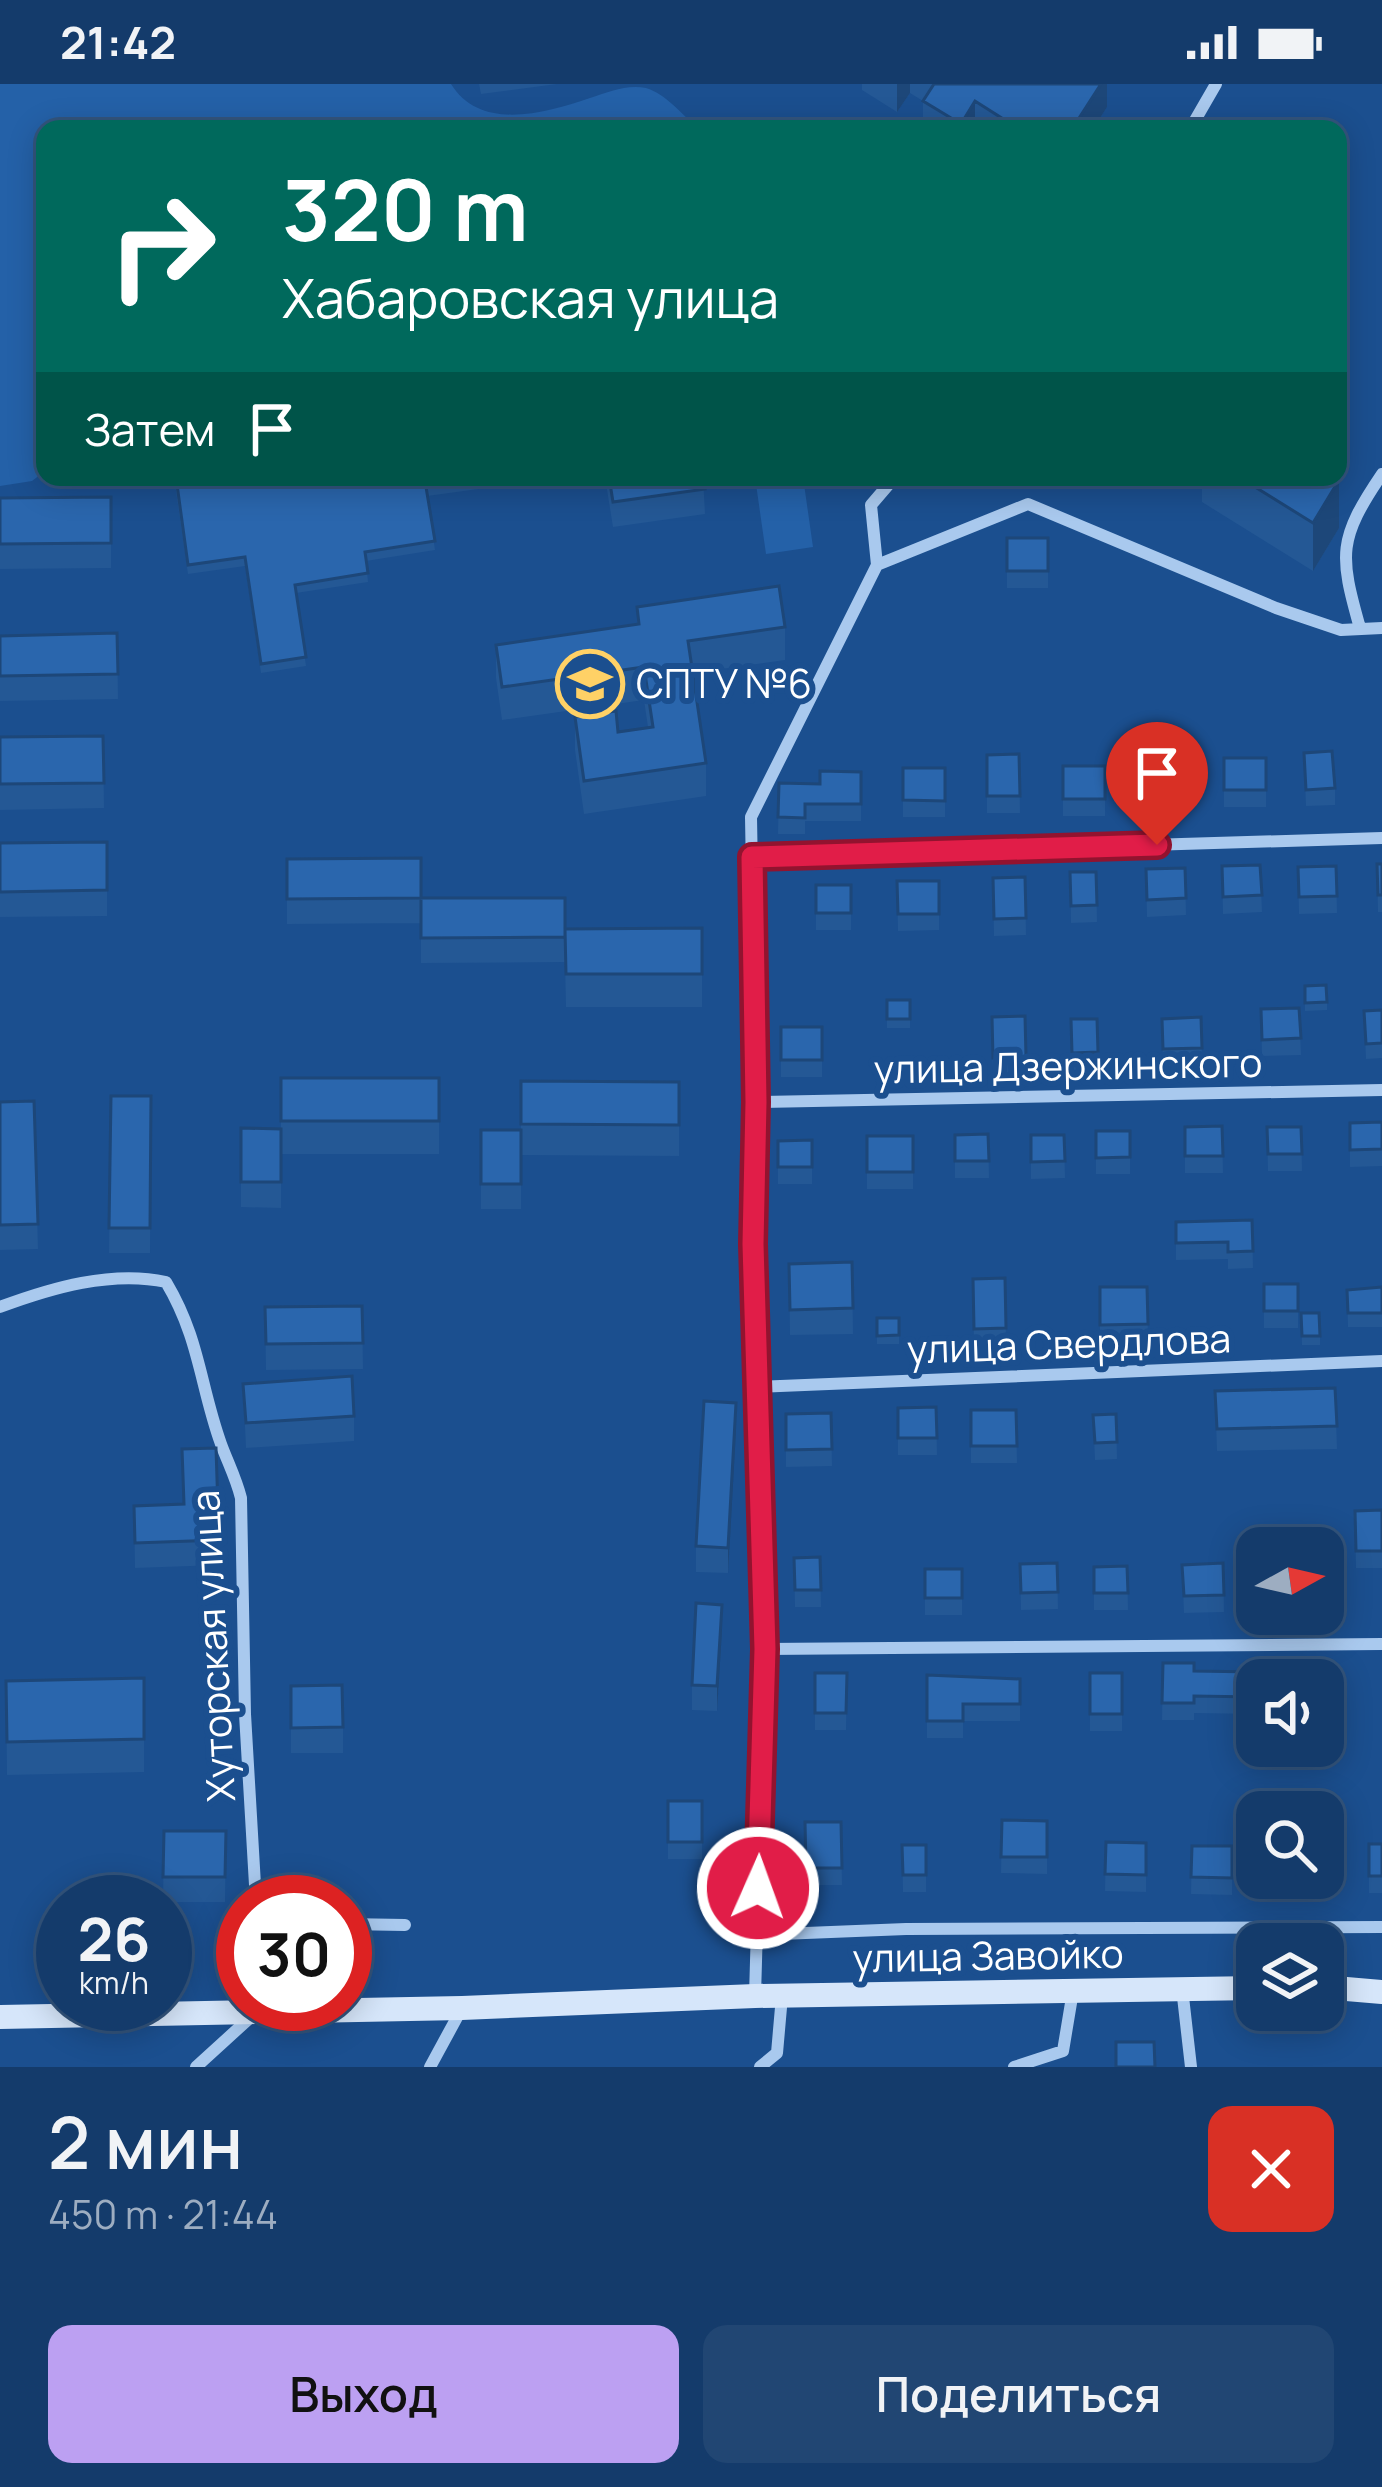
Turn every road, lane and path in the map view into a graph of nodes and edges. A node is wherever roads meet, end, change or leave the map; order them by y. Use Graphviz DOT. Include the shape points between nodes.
graph roads {
  1 [pos="1216,84"];
  2 [pos="1195,120"];
  3 [pos="1382,474"];
  4 [pos="888,486"];
  5 [pos="877,565"];
  6 [pos="1360,628"];
  7 [pos="1382,628"];
  8 [pos="1382,838"];
  9 [pos="752,857"];
  10 [pos="1382,1090"];
  11 [pos="756,1102"];
  12 [pos="0,1307"];
  13 [pos="1382,1361"];
  14 [pos="758,1387"];
  15 [pos="1382,1644"];
  16 [pos="765,1649"];
  17 [pos="254,1875"];
  18 [pos="372,1924"];
  19 [pos="405,1925"];
  20 [pos="1382,1927"];
  21 [pos="756,1935"];
  22 [pos="1182,1988"];
  23 [pos="1236,1988"];
  24 [pos="1344,1989"];
  25 [pos="1073,1991"];
  26 [pos="1382,1992"];
  27 [pos="755,1996"];
  28 [pos="782,1996"];
  29 [pos="372,2008"];
  30 [pos="462,2008"];
  31 [pos="216,2009"];
  32 [pos="0,2017"];
  33 [pos="233,2031"];
  34 [pos="196,2067"];
  35 [pos="430,2067"];
  36 [pos="760,2067"];
  37 [pos="1014,2067"];
  38 [pos="1191,2067"];
  1 -- 2 [label="street"];
  3 -- 6 [label="street" via="1352,518 1343,566"];
  4 -- 5 [label="street" via="872,505"];
  5 -- 6 [label="street" via="1028,504 1276,608 1341,630"];
  5 -- 9 [label="street" via="751,817"];
  6 -- 7 [label="street"];
  8 -- 9 [label="street"];
  9 -- 11 [label="street"];
  10 -- 11 [label="street, улица Дзержинского"];
  11 -- 14 [label="street"];
  12 -- 17 [label="street, Хуторская улица" via="36,1293 143,1277 166,1282 185,1314 241,1498"];
  13 -- 14 [label="street, улица Свердлова"];
  14 -- 16 [label="street"];
  15 -- 16 [label="street"];
  16 -- 21 [label="street"];
  18 -- 19 [label="street"];
  20 -- 21 [label="street"];
  21 -- 27 [label="street"];
  22 -- 23 [label="main road, улица Завойко"];
  22 -- 25 [label="main road, улица Завойко"];
  22 -- 38 [label="street"];
  24 -- 26 [label="main road"];
  25 -- 28 [label="main road, улица Завойко"];
  25 -- 37 [label="street" via="1063,2050"];
  27 -- 28 [label="main road, улица Завойко"];
  27 -- 30 [label="main road, улица Завойко"];
  28 -- 36 [label="street" via="777,2053"];
  29 -- 30 [label="main road, улица Завойко"];
  30 -- 35 [label="street"];
  31 -- 32 [label="main road, улица Завойко"];
  33 -- 34 [label="street"];
}
